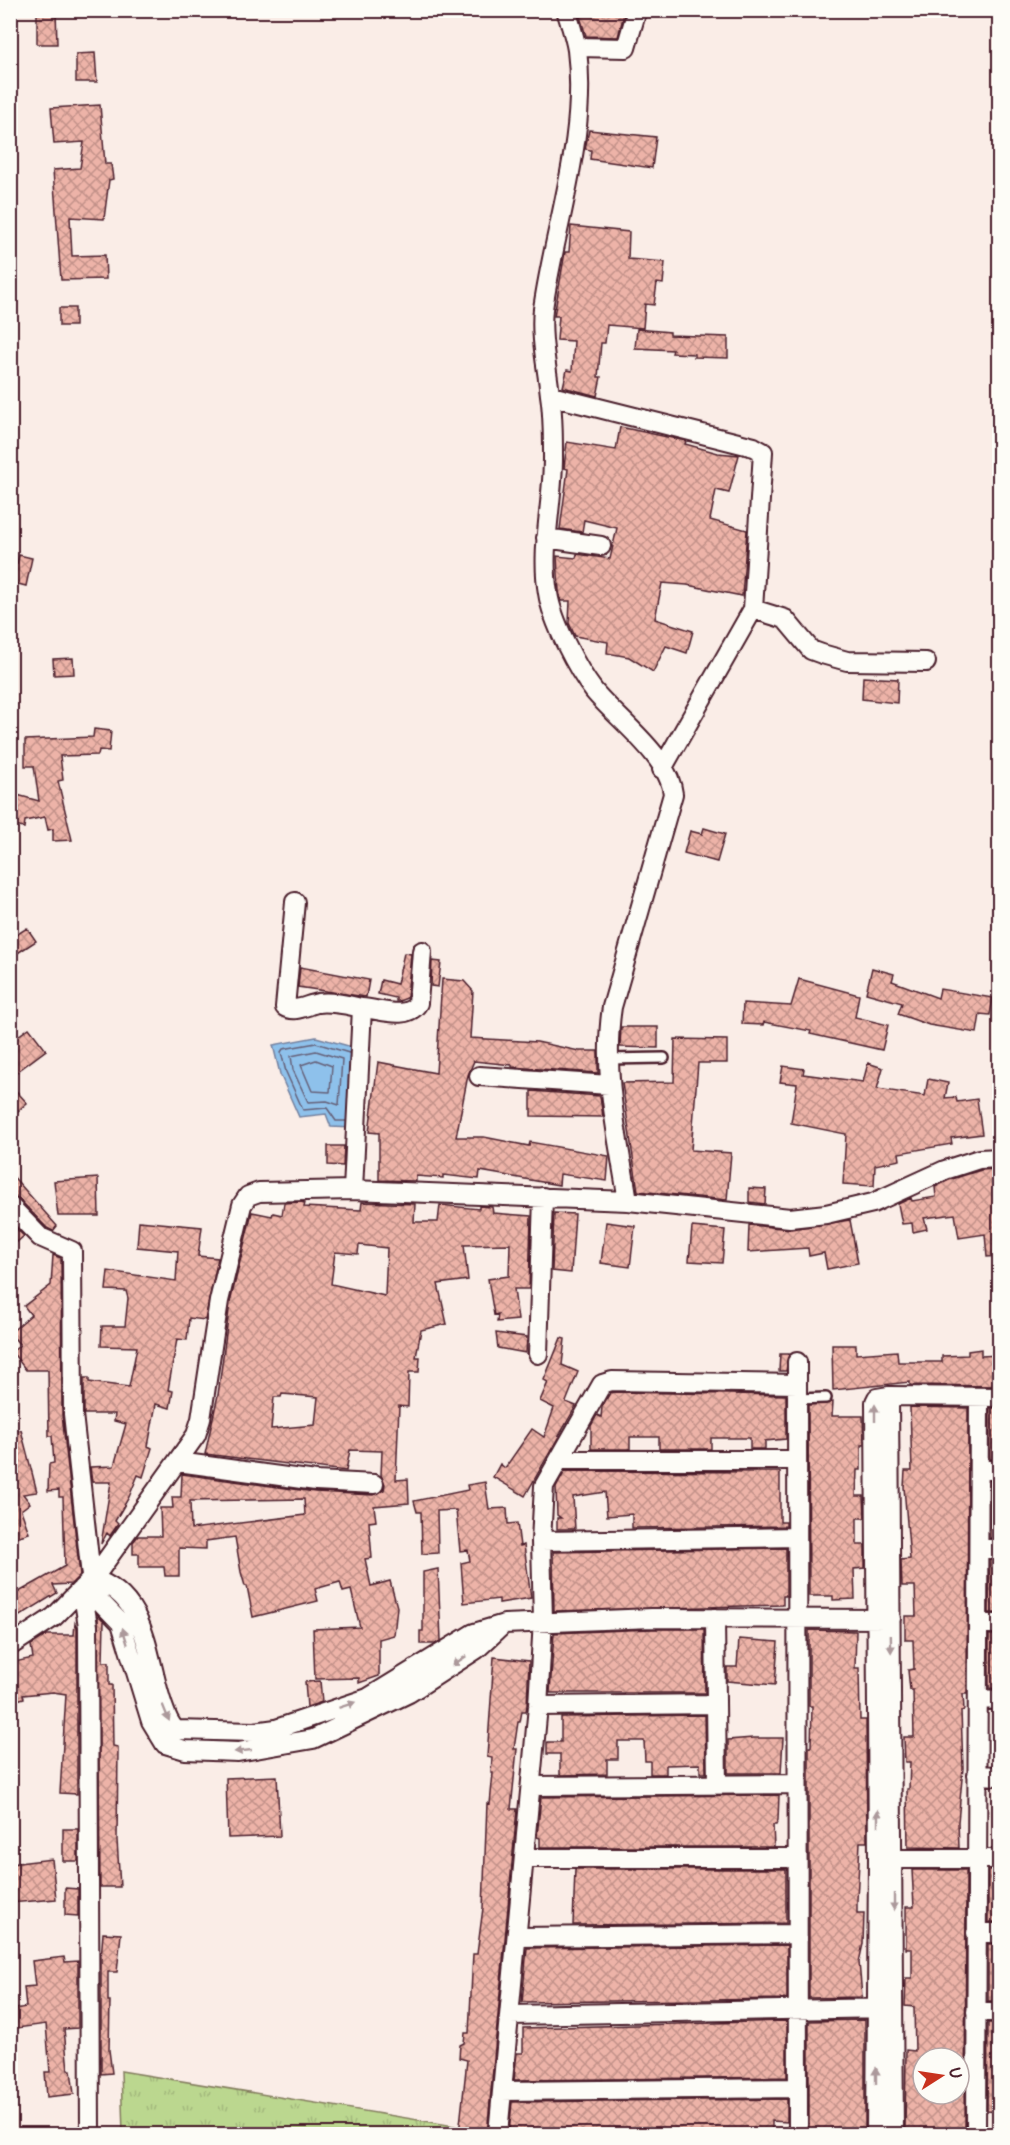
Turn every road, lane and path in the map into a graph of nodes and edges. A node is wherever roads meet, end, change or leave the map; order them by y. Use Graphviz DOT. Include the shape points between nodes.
graph roads {
  1 [pos="566,10"];
  2 [pos="637,10"];
  3 [pos="577,47"];
  4 [pos="551,396"];
  5 [pos="546,538"];
  6 [pos="601,546"];
  7 [pos="753,609"];
  8 [pos="926,662"];
  9 [pos="662,769"];
  10 [pos="295,902"];
  11 [pos="422,951"];
  12 [pos="362,1008"];
  13 [pos="664,1058"];
  14 [pos="608,1059"];
  15 [pos="479,1076"];
  16 [pos="609,1085"];
  17 [pos="999,1158"];
  18 [pos="353,1190"];
  19 [pos="543,1197"];
  20 [pos="628,1201"];
  21 [pos="10,1206"];
  22 [pos="538,1354"];
  23 [pos="797,1362"];
  24 [pos="797,1391"];
  25 [pos="999,1397"];
  26 [pos="826,1398"];
  27 [pos="979,1398"];
  28 [pos="559,1460"];
  29 [pos="797,1461"];
  30 [pos="178,1462"];
  31 [pos="979,1470"];
  32 [pos="999,1470"];
  33 [pos="374,1484"];
  34 [pos="797,1537"];
  35 [pos="541,1541"];
  36 [pos="978,1549"];
  37 [pos="999,1549"];
  38 [pos="87,1583"];
  39 [pos="715,1618"];
  40 [pos="797,1619"];
  41 [pos="884,1619"];
  42 [pos="543,1620"];
  43 [pos="978,1624"];
  44 [pos="999,1624"];
  45 [pos="10,1646"];
  46 [pos="978,1699"];
  47 [pos="999,1700"];
  48 [pos="716,1704"];
  49 [pos="538,1706"];
  50 [pos="977,1775"];
  51 [pos="999,1776"];
  52 [pos="797,1784"];
  53 [pos="717,1785"];
  54 [pos="531,1786"];
  55 [pos="524,1858"];
  56 [pos="797,1858"];
  57 [pos="886,1859"];
  58 [pos="977,1859"];
  59 [pos="999,1859"];
  60 [pos="976,1933"];
  61 [pos="999,1933"];
  62 [pos="798,1934"];
  63 [pos="517,1937"];
  64 [pos="876,2008"];
  65 [pos="894,2008"];
  66 [pos="797,2010"];
  67 [pos="976,2012"];
  68 [pos="999,2012"];
  69 [pos="510,2015"];
  70 [pos="797,2088"];
  71 [pos="502,2091"];
  72 [pos="90,2134"];
  73 [pos="498,2134"];
  74 [pos="798,2134"];
  75 [pos="876,2134"];
  76 [pos="894,2134"];
  77 [pos="976,2134"];
  1 -- 3 [label="street"];
  2 -- 3 [label="street" via="626,48"];
  3 -- 4 [label="street" via="576,123 562,220 543,310"];
  4 -- 5 [label="street" via="553,456"];
  4 -- 7 [label="street" via="763,452"];
  5 -- 6 [label="street"];
  5 -- 9 [label="street" via="547,592 552,610 585,678 648,747"];
  7 -- 8 [label="street" via="785,619 811,650 822,654 847,661"];
  7 -- 9 [label="street"];
  9 -- 14 [label="street" via="672,788 672,802 612,1007"];
  10 -- 12 [label="street" via="285,1007 295,1010 332,1002"];
  11 -- 12 [label="street" via="418,1003 413,1010 405,1013"];
  12 -- 18 [label="street"];
  13 -- 14 [label="lane"];
  14 -- 16 [label="street"];
  15 -- 16 [label="street"];
  16 -- 20 [label="street"];
  17 -- 20 [label="street" via="979,1159 945,1170 873,1203 817,1215 790,1218"];
  18 -- 19 [label="street"];
  18 -- 30 [label="street" via="259,1192 244,1200 219,1301 199,1427"];
  19 -- 20 [label="street"];
  19 -- 22 [label="street"];
  21 -- 38 [label="street" via="40,1237 72,1251 73,1414"];
  23 -- 24 [label="street"];
  24 -- 26 [label="lane"];
  24 -- 28 [label="street" via="605,1383 596,1392"];
  24 -- 29 [label="street"];
  25 -- 27 [label="street"];
  27 -- 31 [label="street"];
  27 -- 41 [label="street" via="889,1396 875,1402"];
  28 -- 29 [label="street"];
  28 -- 35 [label="street" via="544,1486"];
  29 -- 34 [label="street"];
  30 -- 33 [label="street"];
  30 -- 38 [label="street"];
  31 -- 32 [label="street"];
  31 -- 36 [label="street"];
  34 -- 35 [label="street"];
  34 -- 40 [label="street"];
  35 -- 42 [label="street"];
  36 -- 37 [label="street"];
  36 -- 43 [label="street"];
  38 -- 42 [label="street" via="105,1582 135,1609 161,1701 174,1729 255,1732 281,1737 368,1698 474,1633 504,1624"];
  38 -- 45 [label="street" via="54,1617"];
  38 -- 72 [label="street"];
  39 -- 40 [label="street"];
  39 -- 42 [label="street"];
  39 -- 48 [label="street"];
  40 -- 41 [label="street"];
  40 -- 52 [label="street"];
  41 -- 57 [label="street"];
  42 -- 49 [label="street"];
  43 -- 44 [label="street"];
  43 -- 46 [label="street"];
  46 -- 47 [label="street"];
  46 -- 50 [label="street"];
  48 -- 49 [label="street"];
  48 -- 53 [label="street"];
  49 -- 54 [label="street"];
  50 -- 51 [label="street"];
  50 -- 58 [label="street"];
  52 -- 53 [label="street"];
  52 -- 56 [label="street"];
  53 -- 54 [label="street"];
  54 -- 55 [label="street"];
  55 -- 56 [label="street"];
  55 -- 63 [label="street"];
  56 -- 62 [label="street"];
  57 -- 58 [label="street"];
  57 -- 64 [label="street"];
  57 -- 65 [label="street, one-way"];
  58 -- 59 [label="street"];
  58 -- 60 [label="street"];
  60 -- 61 [label="street"];
  60 -- 67 [label="street"];
  62 -- 63 [label="street"];
  62 -- 66 [label="street"];
  63 -- 69 [label="street"];
  64 -- 65 [label="street"];
  64 -- 66 [label="street"];
  75 -- 64 [label="street, one-way"];
  65 -- 76 [label="street"];
  66 -- 69 [label="street"];
  66 -- 70 [label="street"];
  67 -- 68 [label="street"];
  67 -- 77 [label="street"];
  69 -- 71 [label="street"];
  70 -- 71 [label="street"];
  70 -- 74 [label="street"];
  71 -- 73 [label="street"];
}
